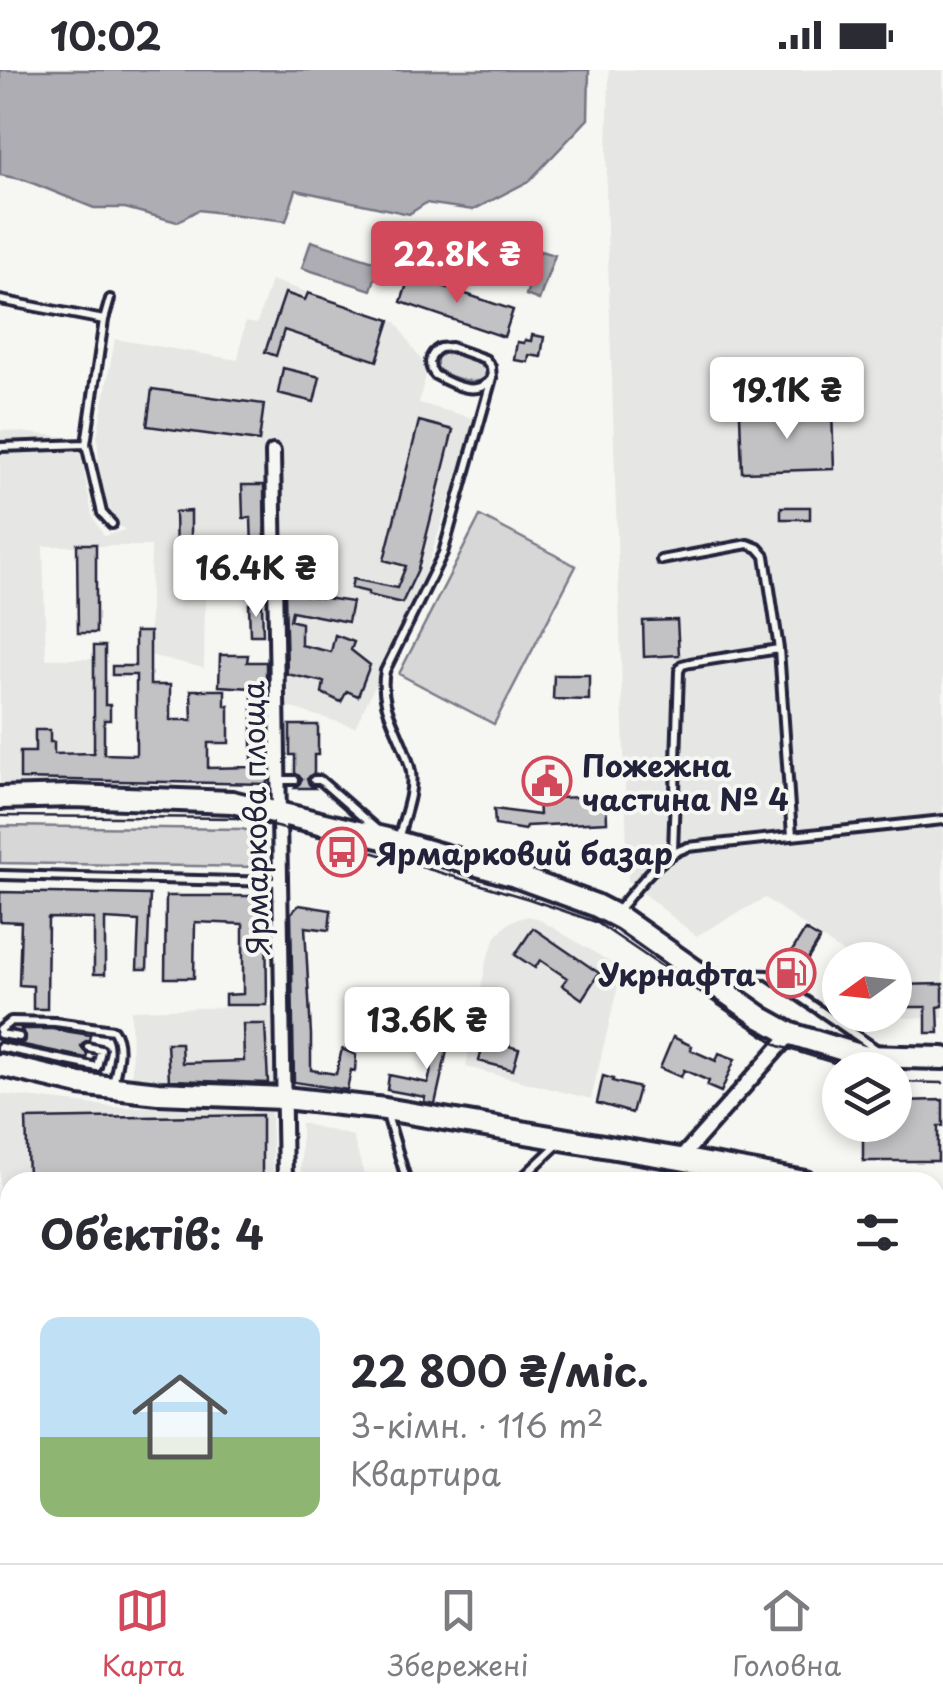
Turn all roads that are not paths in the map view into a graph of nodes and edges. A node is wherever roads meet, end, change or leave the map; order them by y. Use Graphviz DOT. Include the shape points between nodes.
graph roads {
  1 [pos="110,299"];
  2 [pos="0,300"];
  3 [pos="104,320"];
  4 [pos="492,378"];
  5 [pos="86,444"];
  6 [pos="0,447"];
  7 [pos="273,452"];
  8 [pos="112,524"];
  9 [pos="662,560"];
  10 [pos="780,649"];
  11 [pos="278,780"];
  12 [pos="296,780"];
  13 [pos="314,780"];
  14 [pos="0,798"];
  15 [pos="279,812"];
  16 [pos="943,820"];
  17 [pos="792,836"];
  18 [pos="392,841"];
  19 [pos="673,852"];
  20 [pos="0,875"];
  21 [pos="280,882"];
  22 [pos="614,915"];
  23 [pos="697,972"];
  24 [pos="0,1032"];
  25 [pos="791,1034"];
  26 [pos="19,1037"];
  27 [pos="0,1046"];
  28 [pos="88,1047"];
  29 [pos="849,1052"];
  30 [pos="880,1052"];
  31 [pos="912,1058"];
  32 [pos="943,1058"];
  33 [pos="0,1065"];
  34 [pos="113,1088"];
  35 [pos="284,1098"];
  36 [pos="385,1109"];
  37 [pos="563,1139"];
  38 [pos="680,1159"];
  39 [pos="285,1172"];
  40 [pos="404,1172"];
  41 [pos="528,1172"];
  42 [pos="751,1172"];
  1 -- 3 [label="lane"];
  2 -- 3 [label="lane"];
  3 -- 5 [label="lane"];
  4 -- 4 [label="lane" via="485,359 451,347 430,360 435,375 474,390"];
  4 -- 18 [label="lane" via="443,553 385,671 386,705 411,773"];
  5 -- 6 [label="lane"];
  5 -- 8 [label="lane" via="102,513"];
  7 -- 11 [label="street, Ярмаркова площа"];
  9 -- 10 [label="lane" via="748,544 758,548"];
  10 -- 17 [label="lane"];
  10 -- 19 [label="lane" via="682,665"];
  11 -- 12 [label="lane"];
  11 -- 15 [label="street, Ярмаркова площа"];
  13 -- 18 [label="lane"];
  14 -- 15 [label="main road" via="232,802"];
  15 -- 18 [label="main road"];
  15 -- 21 [label="street, Ярмаркова площа"];
  16 -- 17 [label="lane"];
  17 -- 19 [label="lane"];
  18 -- 22 [label="main road" via="515,876"];
  19 -- 22 [label="lane"];
  20 -- 21 [label="lane"];
  21 -- 35 [label="street, Ярмаркова площа"];
  22 -- 23 [label="main road"];
  23 -- 25 [label="main road"];
  23 -- 30 [label="lane" via="768,975"];
  24 -- 26 [label="lane"];
  24 -- 34 [label="lane" via="10,1022 113,1030 119,1044"];
  25 -- 29 [label="main road"];
  25 -- 38 [label="street"];
  27 -- 28 [label="lane" via="98,1067 102,1050"];
  31 -- 32 [label="main road"];
  33 -- 34 [label="main road"];
  34 -- 35 [label="main road"];
  35 -- 36 [label="main road"];
  35 -- 39 [label="street, Ярмаркова площа"];
  36 -- 37 [label="main road"];
  36 -- 40 [label="lane"];
  37 -- 38 [label="main road"];
  37 -- 41 [label="lane"];
  38 -- 42 [label="main road"];
}
